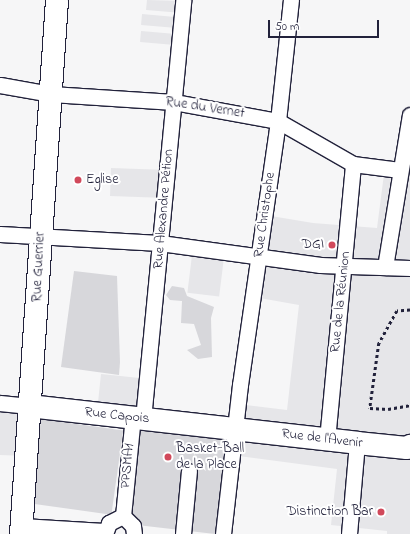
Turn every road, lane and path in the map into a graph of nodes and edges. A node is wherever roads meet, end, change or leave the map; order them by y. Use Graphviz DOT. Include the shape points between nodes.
graph roads {
  1 [pos="57,0"];
  2 [pos="183,0"];
  3 [pos="291,0"];
  4 [pos="0,85"];
  5 [pos="51,94"];
  6 [pos="174,102"];
  7 [pos="410,115"];
  8 [pos="278,121"];
  9 [pos="354,164"];
  10 [pos="400,170"];
  11 [pos="0,234"];
  12 [pos="41,235"];
  13 [pos="160,243"];
  14 [pos="259,256"];
  15 [pos="344,267"];
  16 [pos="385,267"];
  17 [pos="410,268"];
  18 [pos="410,310"];
  19 [pos="0,403"];
  20 [pos="410,405"];
  21 [pos="29,406"];
  22 [pos="138,417"];
  23 [pos="234,429"];
  24 [pos="327,440"];
  25 [pos="357,443"];
  26 [pos="410,446"];
  27 [pos="189,471"];
  28 [pos="123,516"];
  29 [pos="25,530"];
  30 [pos="64,531"];
  31 [pos="105,533"];
  32 [pos="134,534"];
  33 [pos="137,534"];
  34 [pos="183,534"];
  35 [pos="223,534"];
  36 [pos="349,534"];
  1 -- 5 [label="main road, Rue Guerrier"];
  2 -- 6 [label="street, Rue Alexandre Pétion"];
  3 -- 8 [label="street, Rue Christophe"];
  4 -- 5 [label="street, Rue du Vernet"];
  5 -- 6 [label="street, Rue du Vernet"];
  5 -- 12 [label="main road, Rue Guerrier"];
  6 -- 8 [label="street, Rue du Vernet"];
  6 -- 13 [label="street, Rue Alexandre Pétion"];
  7 -- 10 [label="street"];
  8 -- 9 [label="street, Rue du Vernet"];
  8 -- 14 [label="street, Rue Christophe"];
  9 -- 10 [label="street, Rue du Vernet"];
  9 -- 15 [label="street, Rue de la Réunion"];
  10 -- 16 [label="street"];
  11 -- 12 [label="street"];
  12 -- 13 [label="street"];
  12 -- 21 [label="main road, Rue Guerrier"];
  13 -- 14 [label="street"];
  13 -- 22 [label="street, Rue Alexandre Pétion"];
  14 -- 15 [label="street"];
  14 -- 23 [label="street, Rue Christophe"];
  15 -- 16 [label="street"];
  15 -- 24 [label="street, Rue de la Réunion"];
  16 -- 17 [label="street"];
  18 -- 20 [label="path" via="397,310 379,343 370,408 388,409"];
  19 -- 21 [label="street, Rue Capois"];
  21 -- 22 [label="main road, Rue Capois"];
  21 -- 29 [label="main road, Rue Guerrier"];
  22 -- 23 [label="main road, Rue Capois"];
  22 -- 28 [label="street, PPSMA1"];
  23 -- 24 [label="main road, Rue de l'Avenir"];
  23 -- 35 [label="street, Rue Christophe"];
  24 -- 25 [label="main road, Rue de l'Avenir"];
  25 -- 26 [label="main road, Rue de l'Avenir" via="407,448"];
  25 -- 36 [label="street"];
  27 -- 34 [label="street"];
  28 -- 31 [label="street" via="109,523"];
  28 -- 32 [label="street" via="133,526"];
  29 -- 30 [label="street"];
  30 -- 31 [label="street"];
  32 -- 33 [label="street"];
}
